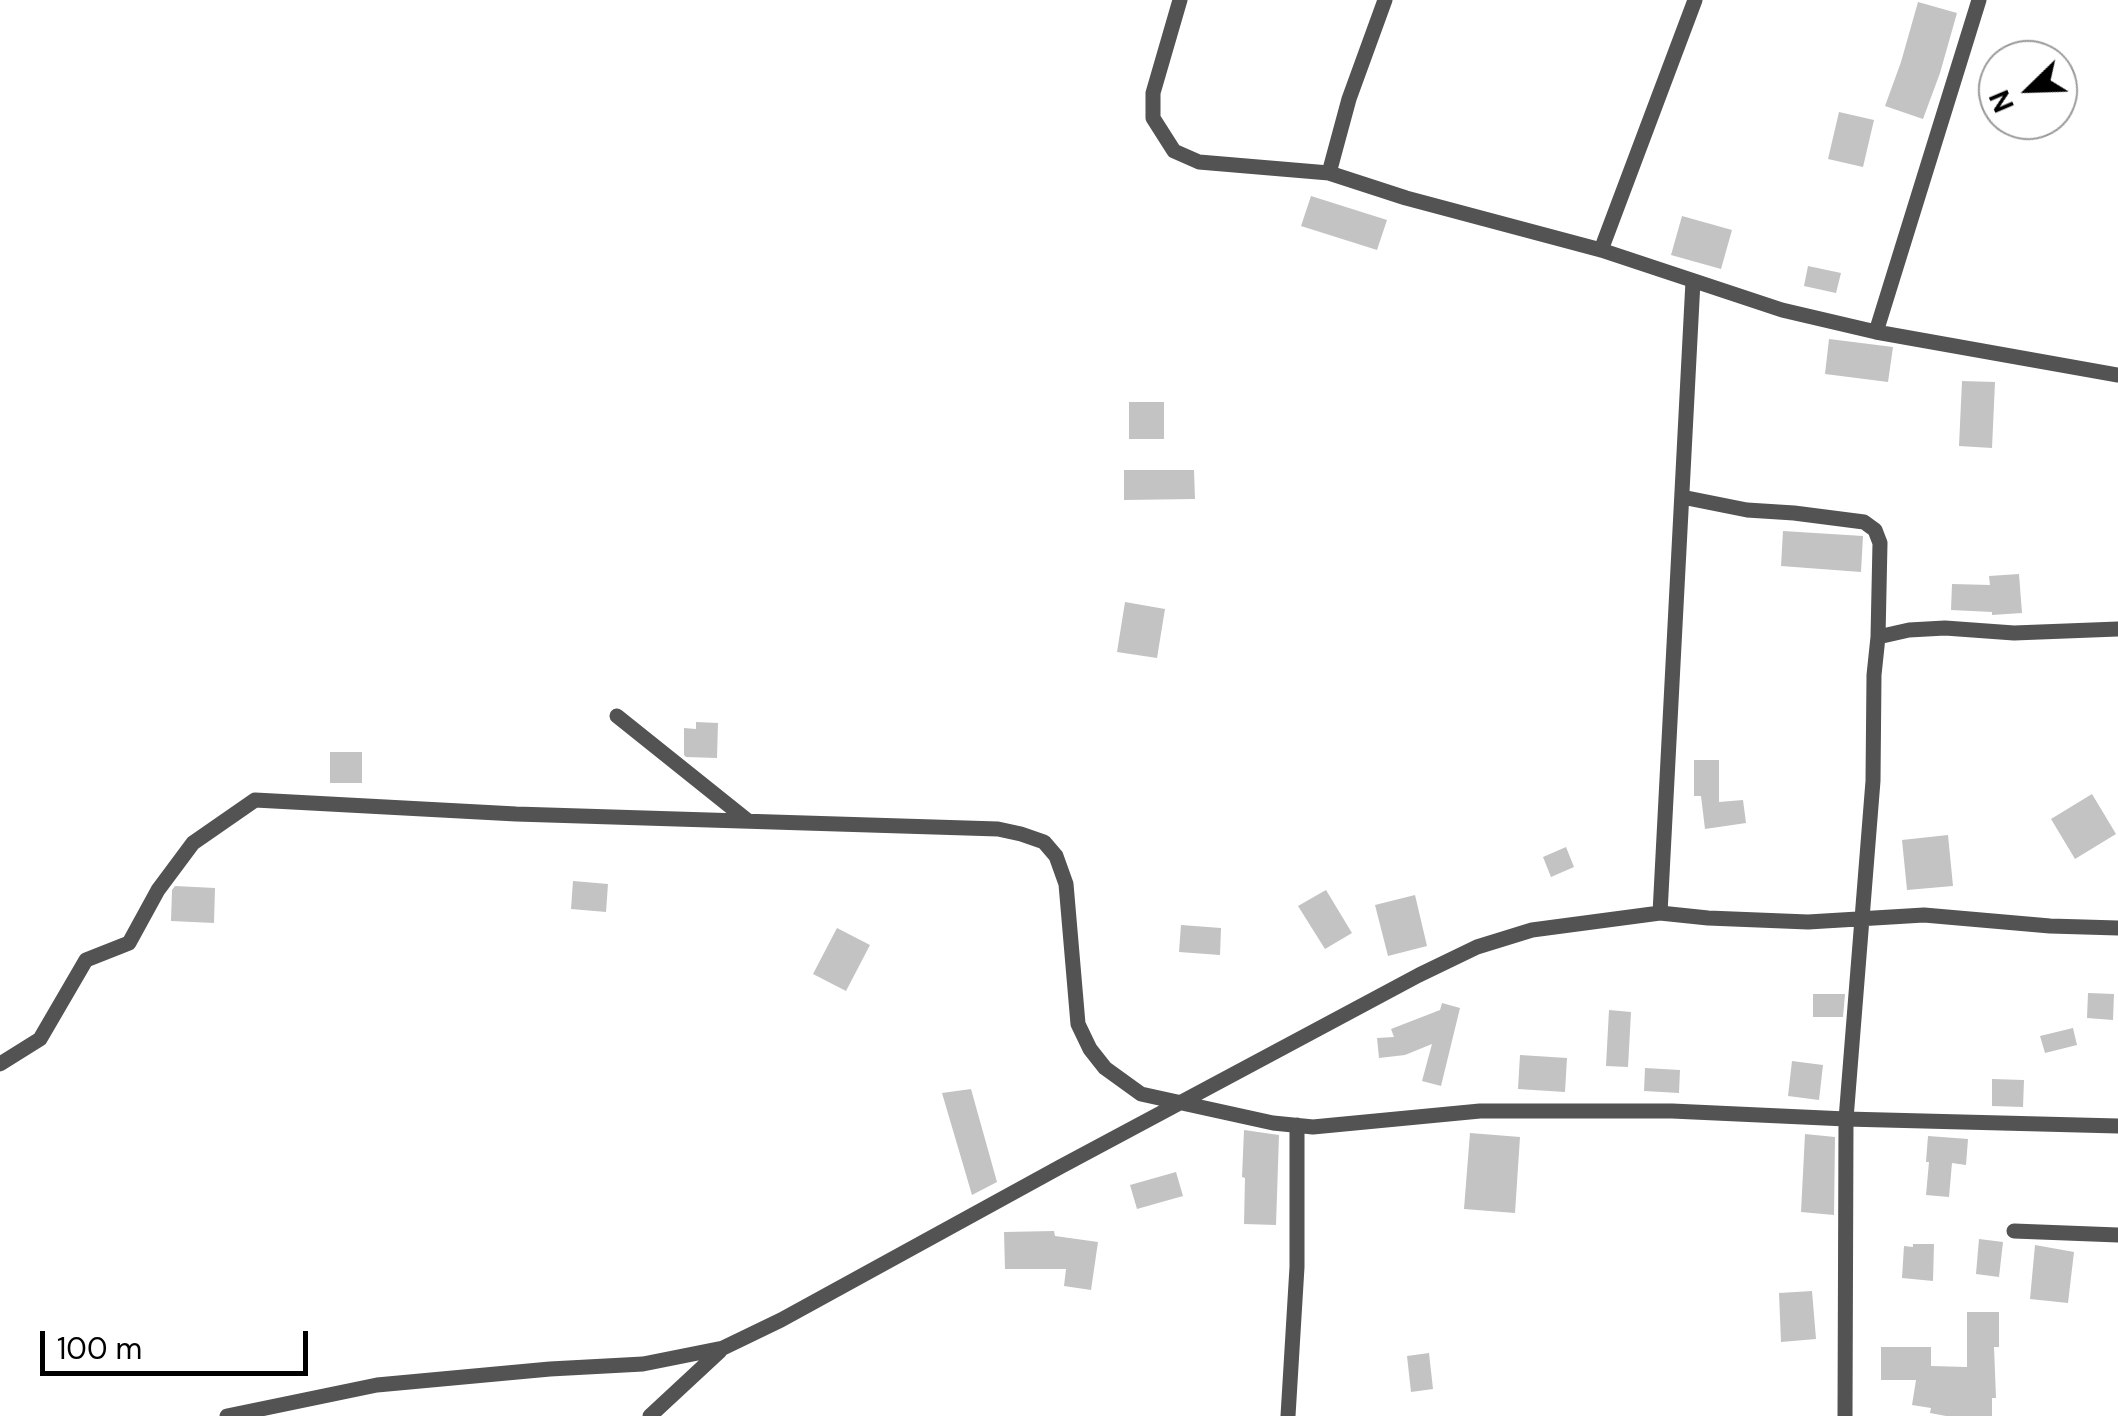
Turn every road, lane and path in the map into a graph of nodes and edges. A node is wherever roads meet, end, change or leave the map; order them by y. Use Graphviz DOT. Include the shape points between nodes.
graph roads {
  1 [pos="1180,0"];
  2 [pos="1385,0"];
  3 [pos="1696,0"];
  4 [pos="1979,0"];
  5 [pos="1329,172"];
  6 [pos="1602,250"];
  7 [pos="1693,281"];
  8 [pos="1876,332"];
  9 [pos="2118,376"];
  10 [pos="1682,498"];
  11 [pos="2118,629"];
  12 [pos="1878,637"];
  13 [pos="616,716"];
  14 [pos="747,820"];
  15 [pos="1660,912"];
  16 [pos="1862,920"];
  17 [pos="2118,928"];
  18 [pos="0,1064"];
  19 [pos="1178,1104"];
  20 [pos="1846,1119"];
  21 [pos="1297,1126"];
  22 [pos="2118,1126"];
  23 [pos="2014,1231"];
  24 [pos="2118,1235"];
  25 [pos="723,1348"];
  26 [pos="227,1416"];
  27 [pos="650,1416"];
  28 [pos="1288,1416"];
  29 [pos="1845,1416"];
  1 -- 5 [label="street" via="1153,118 1174,151 1199,162"];
  2 -- 5 [label="street"];
  3 -- 6 [label="street"];
  4 -- 8 [label="street"];
  5 -- 6 [label="street"];
  6 -- 7 [label="street"];
  7 -- 8 [label="street"];
  7 -- 10 [label="street"];
  8 -- 9 [label="street"];
  10 -- 12 [label="street" via="1864,522 1880,543"];
  10 -- 15 [label="street"];
  11 -- 12 [label="street" via="1945,628"];
  12 -- 16 [label="street"];
  13 -- 14 [label="street"];
  14 -- 18 [label="street" via="256,800 192,843 129,943 86,960 40,1039"];
  14 -- 19 [label="street" via="998,829 1044,842 1066,884 1078,1024 1090,1048 1124,1084"];
  15 -- 16 [label="street"];
  15 -- 19 [label="street" via="1532,930 1477,947"];
  16 -- 17 [label="street" via="1924,915"];
  16 -- 20 [label="street"];
  19 -- 21 [label="street"];
  19 -- 25 [label="street"];
  20 -- 21 [label="street" via="1480,1111"];
  20 -- 22 [label="street"];
  20 -- 29 [label="street"];
  21 -- 28 [label="street"];
  23 -- 24 [label="street"];
  25 -- 26 [label="street" via="644,1364 377,1385"];
  25 -- 27 [label="street"];
}
